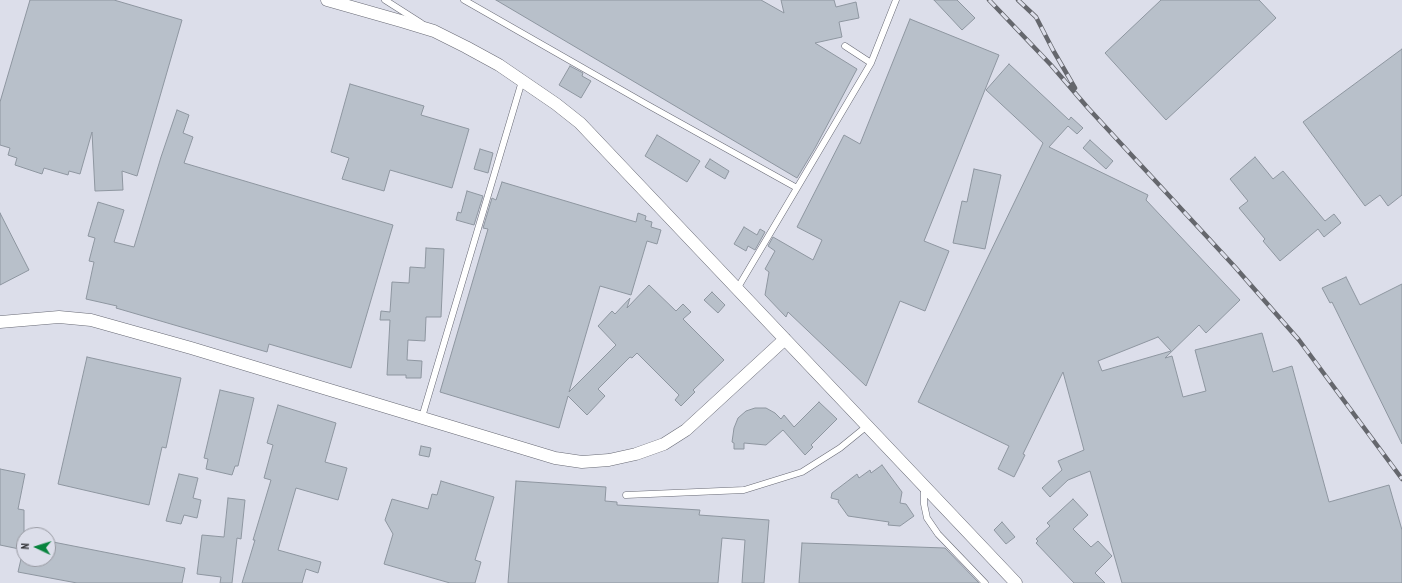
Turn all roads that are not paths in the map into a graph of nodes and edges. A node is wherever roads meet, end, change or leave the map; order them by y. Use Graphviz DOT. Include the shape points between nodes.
graph roads {
  1 [pos="327,0"];
  2 [pos="385,0"];
  3 [pos="464,0"];
  4 [pos="896,0"];
  5 [pos="434,31"];
  6 [pos="845,46"];
  7 [pos="871,63"];
  8 [pos="522,80"];
  9 [pos="797,188"];
  10 [pos="737,289"];
  11 [pos="0,322"];
  12 [pos="785,340"];
  13 [pos="422,418"];
  14 [pos="867,426"];
  15 [pos="924,486"];
  16 [pos="626,495"];
  17 [pos="984,583"];
  18 [pos="1016,583"];
  1 -- 5 [label="street"];
  2 -- 5 [label="lane"];
  3 -- 9 [label="lane"];
  4 -- 7 [label="lane"];
  5 -- 8 [label="street" via="466,46"];
  6 -- 7 [label="lane"];
  7 -- 9 [label="lane"];
  8 -- 10 [label="street" via="580,124"];
  8 -- 13 [label="lane"];
  9 -- 10 [label="lane"];
  10 -- 12 [label="street"];
  11 -- 13 [label="street" via="59,316 91,320"];
  12 -- 13 [label="street" via="686,430 664,444 609,460 582,462 555,458"];
  12 -- 14 [label="street"];
  14 -- 15 [label="street"];
  14 -- 16 [label="lane" via="840,448 802,472 744,490"];
  15 -- 17 [label="lane" via="927,518 938,534"];
  15 -- 18 [label="street"];
}
